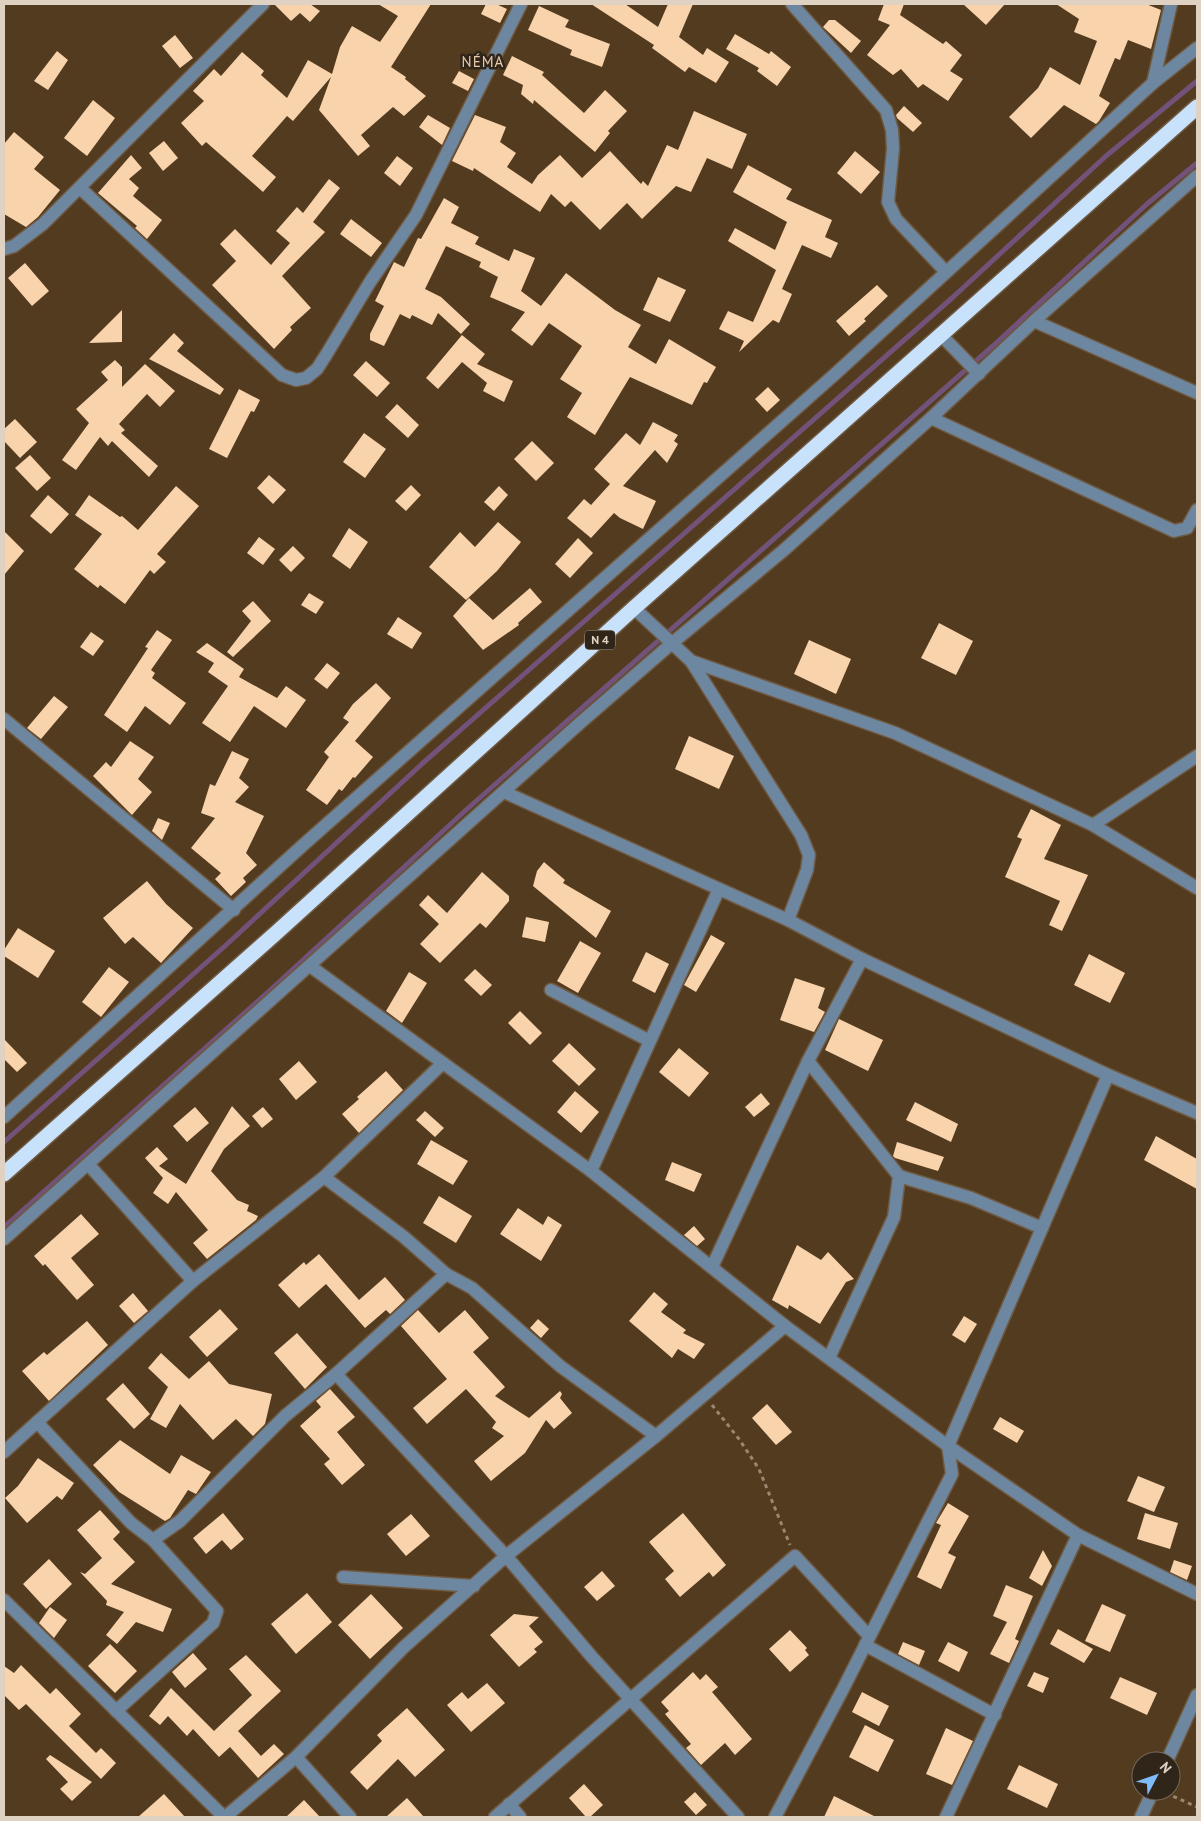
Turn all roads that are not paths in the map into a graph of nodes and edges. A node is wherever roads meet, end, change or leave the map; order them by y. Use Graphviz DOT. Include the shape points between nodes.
graph roads {
  1 [pos="263,4"];
  2 [pos="521,4"];
  3 [pos="792,4"];
  4 [pos="1171,4"];
  5 [pos="1197,48"];
  6 [pos="1153,83"];
  7 [pos="1197,107"];
  8 [pos="1197,176"];
  9 [pos="80,188"];
  10 [pos="4,249"];
  11 [pos="946,272"];
  12 [pos="1034,322"];
  13 [pos="940,334"];
  14 [pos="979,374"];
  15 [pos="1197,393"];
  16 [pos="931,418"];
  17 [pos="1197,510"];
  18 [pos="634,608"];
  19 [pos="666,638"];
  20 [pos="691,661"];
  21 [pos="4,719"];
  22 [pos="1197,756"];
  23 [pos="504,792"];
  24 [pos="1093,824"];
  25 [pos="1197,888"];
  26 [pos="719,889"];
  27 [pos="234,910"];
  28 [pos="788,920"];
  29 [pos="862,959"];
  30 [pos="310,966"];
  31 [pos="551,990"];
  32 [pos="648,1040"];
  33 [pos="808,1061"];
  34 [pos="443,1063"];
  35 [pos="1108,1075"];
  36 [pos="1197,1114"];
  37 [pos="4,1117"];
  38 [pos="88,1164"];
  39 [pos="591,1171"];
  40 [pos="4,1174"];
  41 [pos="899,1176"];
  42 [pos="324,1177"];
  43 [pos="1042,1228"];
  44 [pos="4,1240"];
  45 [pos="712,1267"];
  46 [pos="446,1274"];
  47 [pos="193,1282"];
  48 [pos="785,1326"];
  49 [pos="829,1358"];
  50 [pos="336,1374"];
  51 [pos="38,1422"];
  52 [pos="656,1436"];
  53 [pos="948,1446"];
  54 [pos="4,1452"];
  55 [pos="1078,1535"];
  56 [pos="153,1540"];
  57 [pos="506,1556"];
  58 [pos="343,1577"];
  59 [pos="474,1586"];
  60 [pos="1197,1594"];
  61 [pos="4,1600"];
  62 [pos="867,1640"];
  63 [pos="1197,1695"];
  64 [pos="631,1699"];
  65 [pos="116,1711"];
  66 [pos="995,1715"];
  67 [pos="1172,1751"];
  68 [pos="296,1757"];
  69 [pos="1148,1801"];
  70 [pos="509,1804"];
  71 [pos="224,1817"];
  72 [pos="350,1817"];
  73 [pos="495,1817"];
  74 [pos="520,1817"];
  75 [pos="738,1817"];
  76 [pos="775,1817"];
  77 [pos="946,1817"];
  78 [pos="1141,1817"];
  1 -- 9 [label="street"];
  2 -- 9 [label="street" via="416,215 370,282 326,356 306,378 296,380 282,375"];
  3 -- 11 [label="street" via="886,110 893,149 888,202 896,219"];
  4 -- 6 [label="street"];
  5 -- 6 [label="street"];
  6 -- 11 [label="street"];
  7 -- 13 [label="highway, N 4"];
  8 -- 12 [label="street"];
  9 -- 10 [label="street" via="30,235"];
  11 -- 27 [label="street"];
  12 -- 14 [label="street"];
  12 -- 15 [label="street"];
  13 -- 14 [label="street"];
  13 -- 18 [label="highway, N 4"];
  14 -- 16 [label="street"];
  16 -- 17 [label="street" via="1174,531 1187,528"];
  16 -- 19 [label="street" via="784,550"];
  18 -- 19 [label="street"];
  18 -- 40 [label="highway, N 4" via="276,934"];
  19 -- 20 [label="street"];
  19 -- 23 [label="street"];
  20 -- 24 [label="street" via="895,733"];
  20 -- 28 [label="street" via="801,835 809,855 807,870"];
  21 -- 27 [label="street"];
  22 -- 24 [label="street"];
  23 -- 26 [label="street"];
  23 -- 30 [label="street"];
  24 -- 25 [label="street"];
  26 -- 28 [label="street"];
  26 -- 32 [label="street"];
  27 -- 37 [label="street"];
  28 -- 29 [label="street"];
  29 -- 33 [label="street"];
  29 -- 35 [label="street"];
  30 -- 34 [label="street"];
  30 -- 38 [label="street"];
  31 -- 32 [label="street"];
  32 -- 39 [label="street"];
  33 -- 41 [label="street"];
  33 -- 45 [label="street"];
  34 -- 39 [label="street"];
  34 -- 42 [label="street"];
  35 -- 36 [label="street"];
  35 -- 43 [label="street"];
  38 -- 44 [label="street"];
  38 -- 47 [label="street"];
  39 -- 45 [label="street"];
  41 -- 43 [label="street" via="971,1198"];
  41 -- 49 [label="street" via="894,1217"];
  42 -- 46 [label="street" via="404,1237"];
  42 -- 47 [label="street"];
  43 -- 53 [label="street"];
  45 -- 48 [label="street"];
  46 -- 50 [label="street"];
  46 -- 52 [label="street" via="472,1288 560,1366"];
  47 -- 51 [label="street"];
  48 -- 49 [label="street"];
  48 -- 52 [label="street"];
  49 -- 53 [label="street"];
  50 -- 56 [label="street" via="285,1416 180,1521"];
  50 -- 57 [label="street"];
  51 -- 54 [label="street"];
  51 -- 56 [label="street" via="131,1522"];
  52 -- 57 [label="street"];
  53 -- 55 [label="street"];
  53 -- 62 [label="street" via="952,1474"];
  55 -- 60 [label="street"];
  55 -- 66 [label="street"];
  56 -- 65 [label="street" via="217,1611 213,1623"];
  57 -- 59 [label="street"];
  57 -- 64 [label="street"];
  58 -- 59 [label="street"];
  59 -- 68 [label="street" via="404,1647"];
  61 -- 65 [label="street"];
  62 -- 64 [label="street" via="795,1556"];
  62 -- 66 [label="street"];
  62 -- 76 [label="street"];
  63 -- 67 [label="street"];
  64 -- 70 [label="street"];
  64 -- 75 [label="street"];
  65 -- 71 [label="street"];
  66 -- 77 [label="street"];
  68 -- 71 [label="street"];
  68 -- 72 [label="street"];
  69 -- 78 [label="street"];
  70 -- 73 [label="street"];
  70 -- 74 [label="street"];
}
